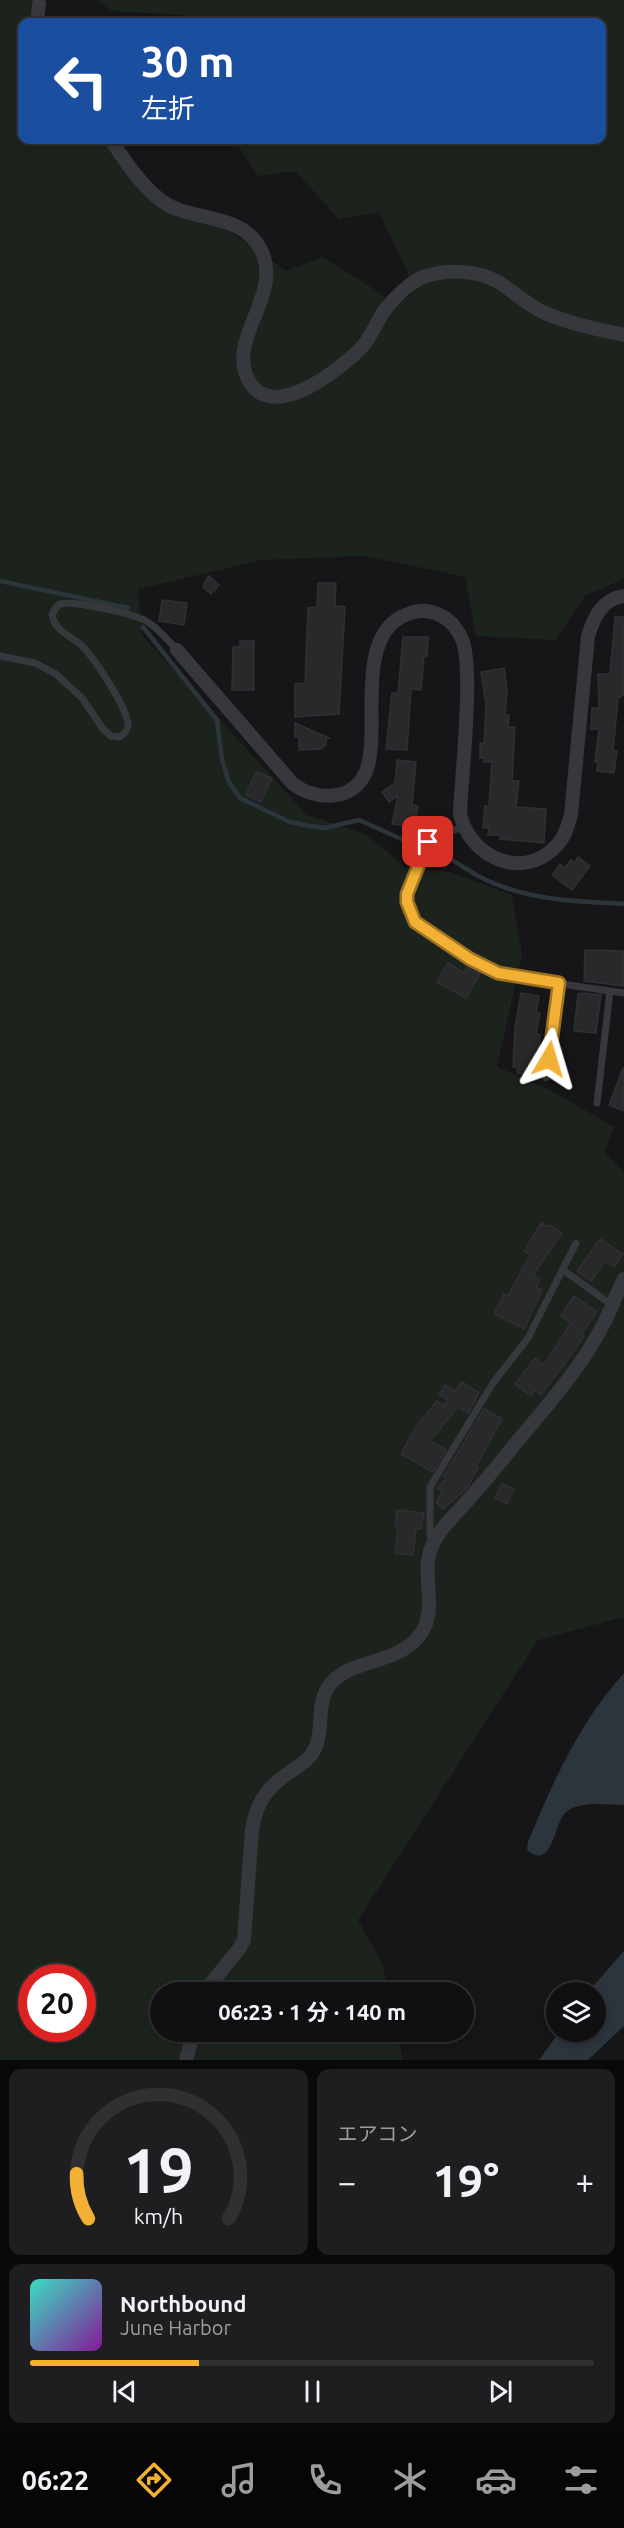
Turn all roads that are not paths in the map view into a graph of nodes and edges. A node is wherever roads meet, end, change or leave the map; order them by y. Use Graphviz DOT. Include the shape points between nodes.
graph roads {
  1 [pos="39,4"];
  2 [pos="37,18"];
  3 [pos="114,144"];
  4 [pos="624,335"];
  5 [pos="620,599"];
  6 [pos="177,650"];
  7 [pos="0,656"];
  8 [pos="463,827"];
  9 [pos="559,983"];
  10 [pos="610,991"];
  11 [pos="624,993"];
  12 [pos="546,1078"];
  13 [pos="597,1102"];
  14 [pos="576,1243"];
  15 [pos="563,1269"];
  16 [pos="624,1279"];
  17 [pos="612,1305"];
  18 [pos="433,1542"];
  19 [pos="212,1982"];
  20 [pos="191,2042"];
  21 [pos="186,2060"];
  1 -- 2 [label="street"];
  3 -- 4 [label="street" via="164,203 230,223 247,231 258,244 265,262 266,285 245,341 244,370 250,383 274,398 292,396 350,358 408,287 422,278 449,272 492,279 543,312 573,324"];
  5 -- 8 [label="street" via="597,613 588,636 571,815 565,834 550,851 530,861 511,863 480,850"];
  6 -- 7 [label="lane" via="146,620 70,603 55,609 52,615 56,627 93,658 122,707 128,724 120,737 103,729 82,698 56,674 35,663"];
  6 -- 8 [label="street" via="293,784 303,792 328,796 357,785 367,770 374,659 381,637 398,619 413,611 438,614 452,623 467,651 460,814"];
  8 -- 9 [label="lane" via="428,842 407,894 415,922 498,973"];
  9 -- 10 [label="lane"];
  9 -- 12 [label="lane"];
  10 -- 11 [label="lane"];
  10 -- 13 [label="lane"];
  14 -- 15 [label="lane"];
  15 -- 17 [label="lane"];
  15 -- 18 [label="lane" via="528,1338 493,1383 430,1487"];
  16 -- 17 [label="street"];
  17 -- 18 [label="street" via="585,1354 556,1393"];
  18 -- 19 [label="street" via="426,1568 429,1606 426,1625 419,1636 396,1654 356,1668 330,1683 311,1756 273,1783 260,1802 252,1830 244,1940"];
  20 -- 21 [label="street"];
}
